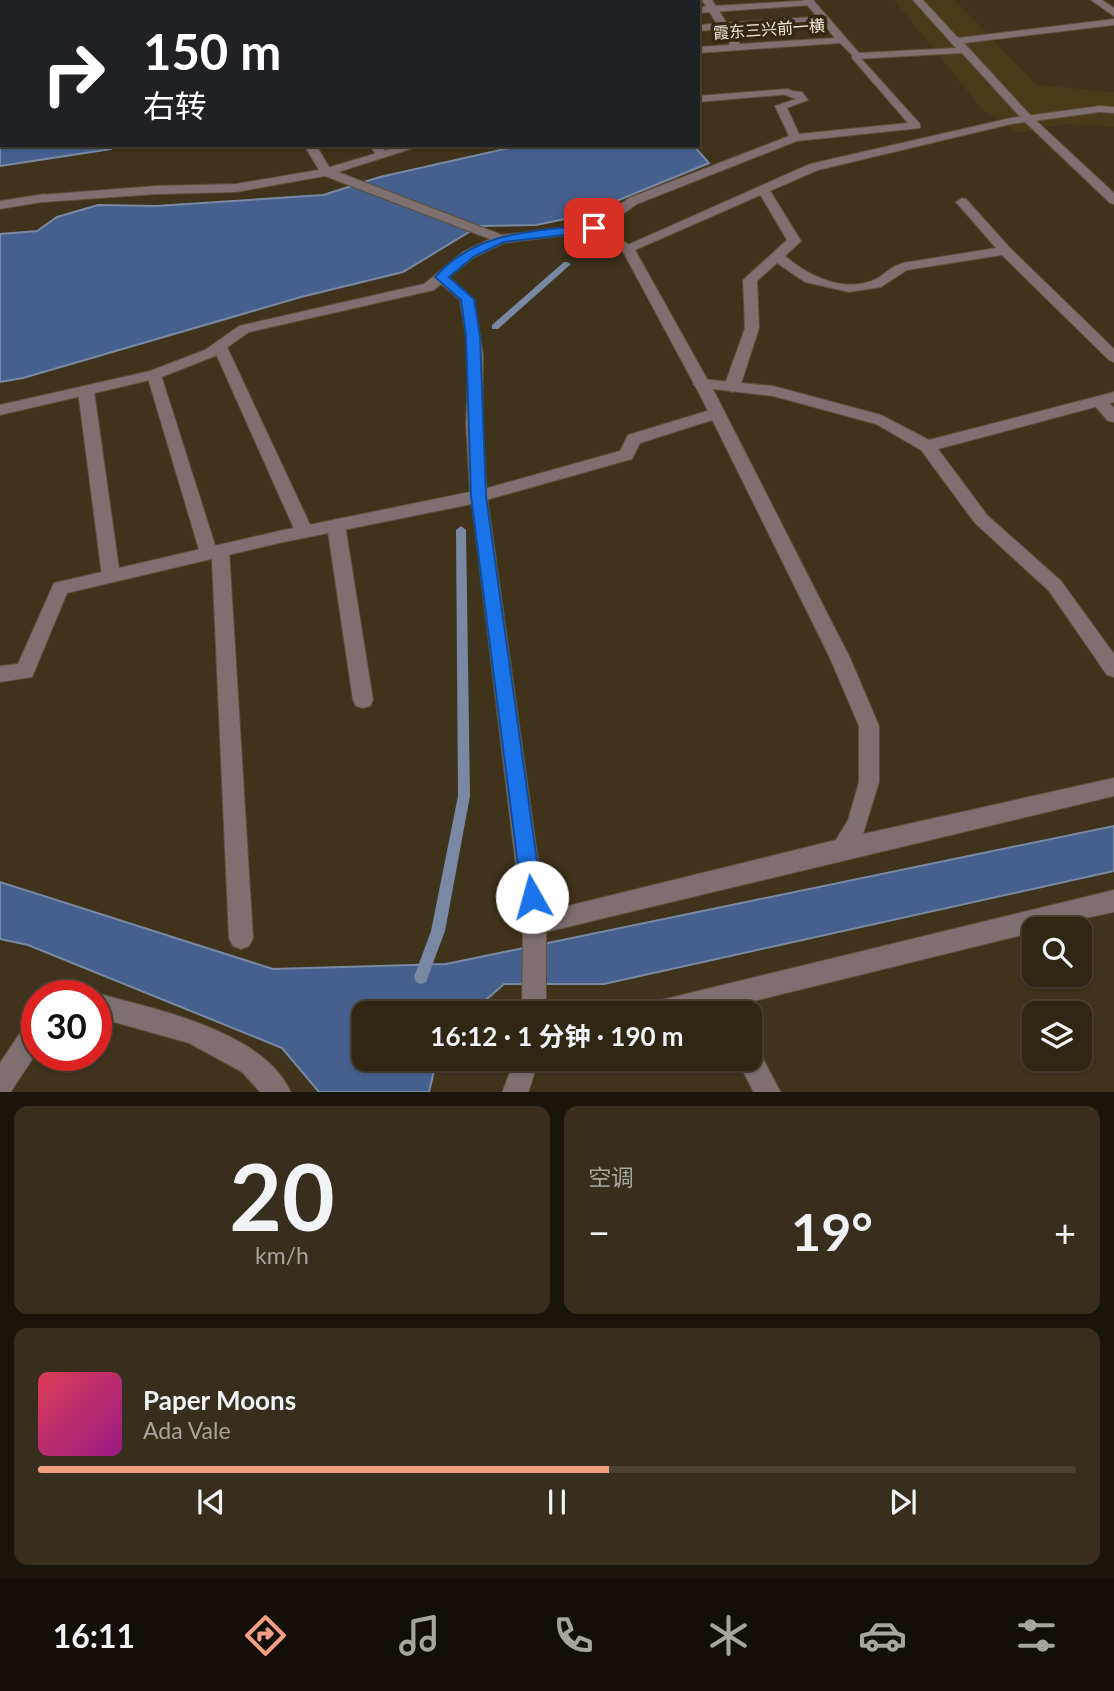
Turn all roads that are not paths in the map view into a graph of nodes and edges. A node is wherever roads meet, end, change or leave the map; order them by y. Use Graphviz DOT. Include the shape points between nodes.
graph roads {
  1 [pos="918,0"];
  2 [pos="1096,0"];
  3 [pos="809,1"];
  4 [pos="709,4"];
  5 [pos="1114,13"];
  6 [pos="825,19"];
  7 [pos="1114,22"];
  8 [pos="724,26"];
  9 [pos="700,28"];
  10 [pos="842,40"];
  11 [pos="957,41"];
  12 [pos="737,47"];
  13 [pos="700,50"];
  14 [pos="967,50"];
  15 [pos="856,56"];
  16 [pos="700,99"];
  17 [pos="1114,110"];
  18 [pos="1027,118"];
  19 [pos="795,138"];
  20 [pos="311,147"];
  21 [pos="401,147"];
  22 [pos="378,150"];
  23 [pos="326,172"];
  24 [pos="763,189"];
  25 [pos="1114,200"];
  26 [pos="962,202"];
  27 [pos="0,205"];
  28 [pos="594,228"];
  29 [pos="501,239"];
  30 [pos="628,248"];
  31 [pos="1005,251"];
  32 [pos="777,256"];
  33 [pos="441,277"];
  34 [pos="220,347"];
  35 [pos="1114,357"];
  36 [pos="154,376"];
  37 [pos="701,384"];
  38 [pos="732,387"];
  39 [pos="86,391"];
  40 [pos="1106,399"];
  41 [pos="0,410"];
  42 [pos="717,413"];
  43 [pos="1114,417"];
  44 [pos="927,446"];
  45 [pos="479,496"];
  46 [pos="336,525"];
  47 [pos="304,531"];
  48 [pos="215,551"];
  49 [pos="111,576"];
  50 [pos="1114,669"];
  51 [pos="0,674"];
  52 [pos="363,700"];
  53 [pos="1114,787"];
  54 [pos="843,849"];
  55 [pos="1114,901"];
  56 [pos="536,924"];
  57 [pos="241,938"];
  58 [pos="534,1001"];
  59 [pos="739,1001"];
  60 [pos="112,1009"];
  61 [pos="21,1054"];
  62 [pos="523,1071"];
  63 [pos="756,1071"];
  64 [pos="0,1085"];
  65 [pos="277,1092"];
  66 [pos="515,1092"];
  67 [pos="767,1092"];
  1 -- 11 [label="street"];
  2 -- 5 [label="street"];
  3 -- 4 [label="street"];
  3 -- 6 [label="street"];
  4 -- 8 [label="street"];
  6 -- 8 [label="street"];
  6 -- 10 [label="street"];
  7 -- 11 [label="street"];
  8 -- 9 [label="street"];
  8 -- 12 [label="street"];
  10 -- 12 [label="street, 霞东三兴前一横"];
  10 -- 15 [label="street"];
  11 -- 14 [label="street"];
  12 -- 13 [label="street, 霞东三兴前一横"];
  14 -- 15 [label="street"];
  14 -- 18 [label="street"];
  15 -- 19 [label="street" via="916,125"];
  16 -- 19 [label="street" via="798,94 803,100 781,106"];
  17 -- 18 [label="street"];
  18 -- 24 [label="street" via="814,166"];
  18 -- 25 [label="street"];
  19 -- 28 [label="street" via="633,201"];
  20 -- 23 [label="street"];
  21 -- 22 [label="street"];
  22 -- 23 [label="street"];
  23 -- 27 [label="street" via="236,188 44,198"];
  23 -- 29 [label="street"];
  24 -- 30 [label="street"];
  24 -- 32 [label="street" via="794,241"];
  26 -- 31 [label="street"];
  28 -- 29 [label="street"];
  28 -- 30 [label="street"];
  29 -- 33 [label="street" via="468,255"];
  30 -- 37 [label="street"];
  31 -- 32 [label="street" via="900,267 880,284 850,289 822,285"];
  31 -- 35 [label="street"];
  32 -- 38 [label="street" via="750,280 752,328"];
  33 -- 34 [label="street" via="429,287 244,329"];
  33 -- 45 [label="street" via="467,299 476,355"];
  34 -- 36 [label="street"];
  34 -- 47 [label="street"];
  36 -- 39 [label="street"];
  36 -- 48 [label="street"];
  37 -- 38 [label="street"];
  37 -- 42 [label="street"];
  38 -- 44 [label="street" via="773,391 881,420"];
  39 -- 41 [label="street"];
  39 -- 49 [label="street"];
  40 -- 43 [label="street"];
  40 -- 44 [label="street"];
  42 -- 45 [label="street" via="634,439 626,455"];
  42 -- 54 [label="street" via="840,658 869,726 869,782 858,823"];
  44 -- 50 [label="street" via="981,520 1055,586"];
  45 -- 46 [label="street"];
  45 -- 56 [label="street"];
  46 -- 47 [label="street"];
  46 -- 52 [label="street"];
  47 -- 48 [label="street"];
  48 -- 49 [label="street"];
  48 -- 57 [label="street"];
  49 -- 51 [label="street" via="60,588 25,671"];
  53 -- 54 [label="street"];
  54 -- 56 [label="street"];
  55 -- 59 [label="street"];
  56 -- 58 [label="street"];
  60 -- 65 [label="street" via="193,1032 251,1063"];
  61 -- 64 [label="street"];
  62 -- 66 [label="street"];
  63 -- 67 [label="street"];
}
